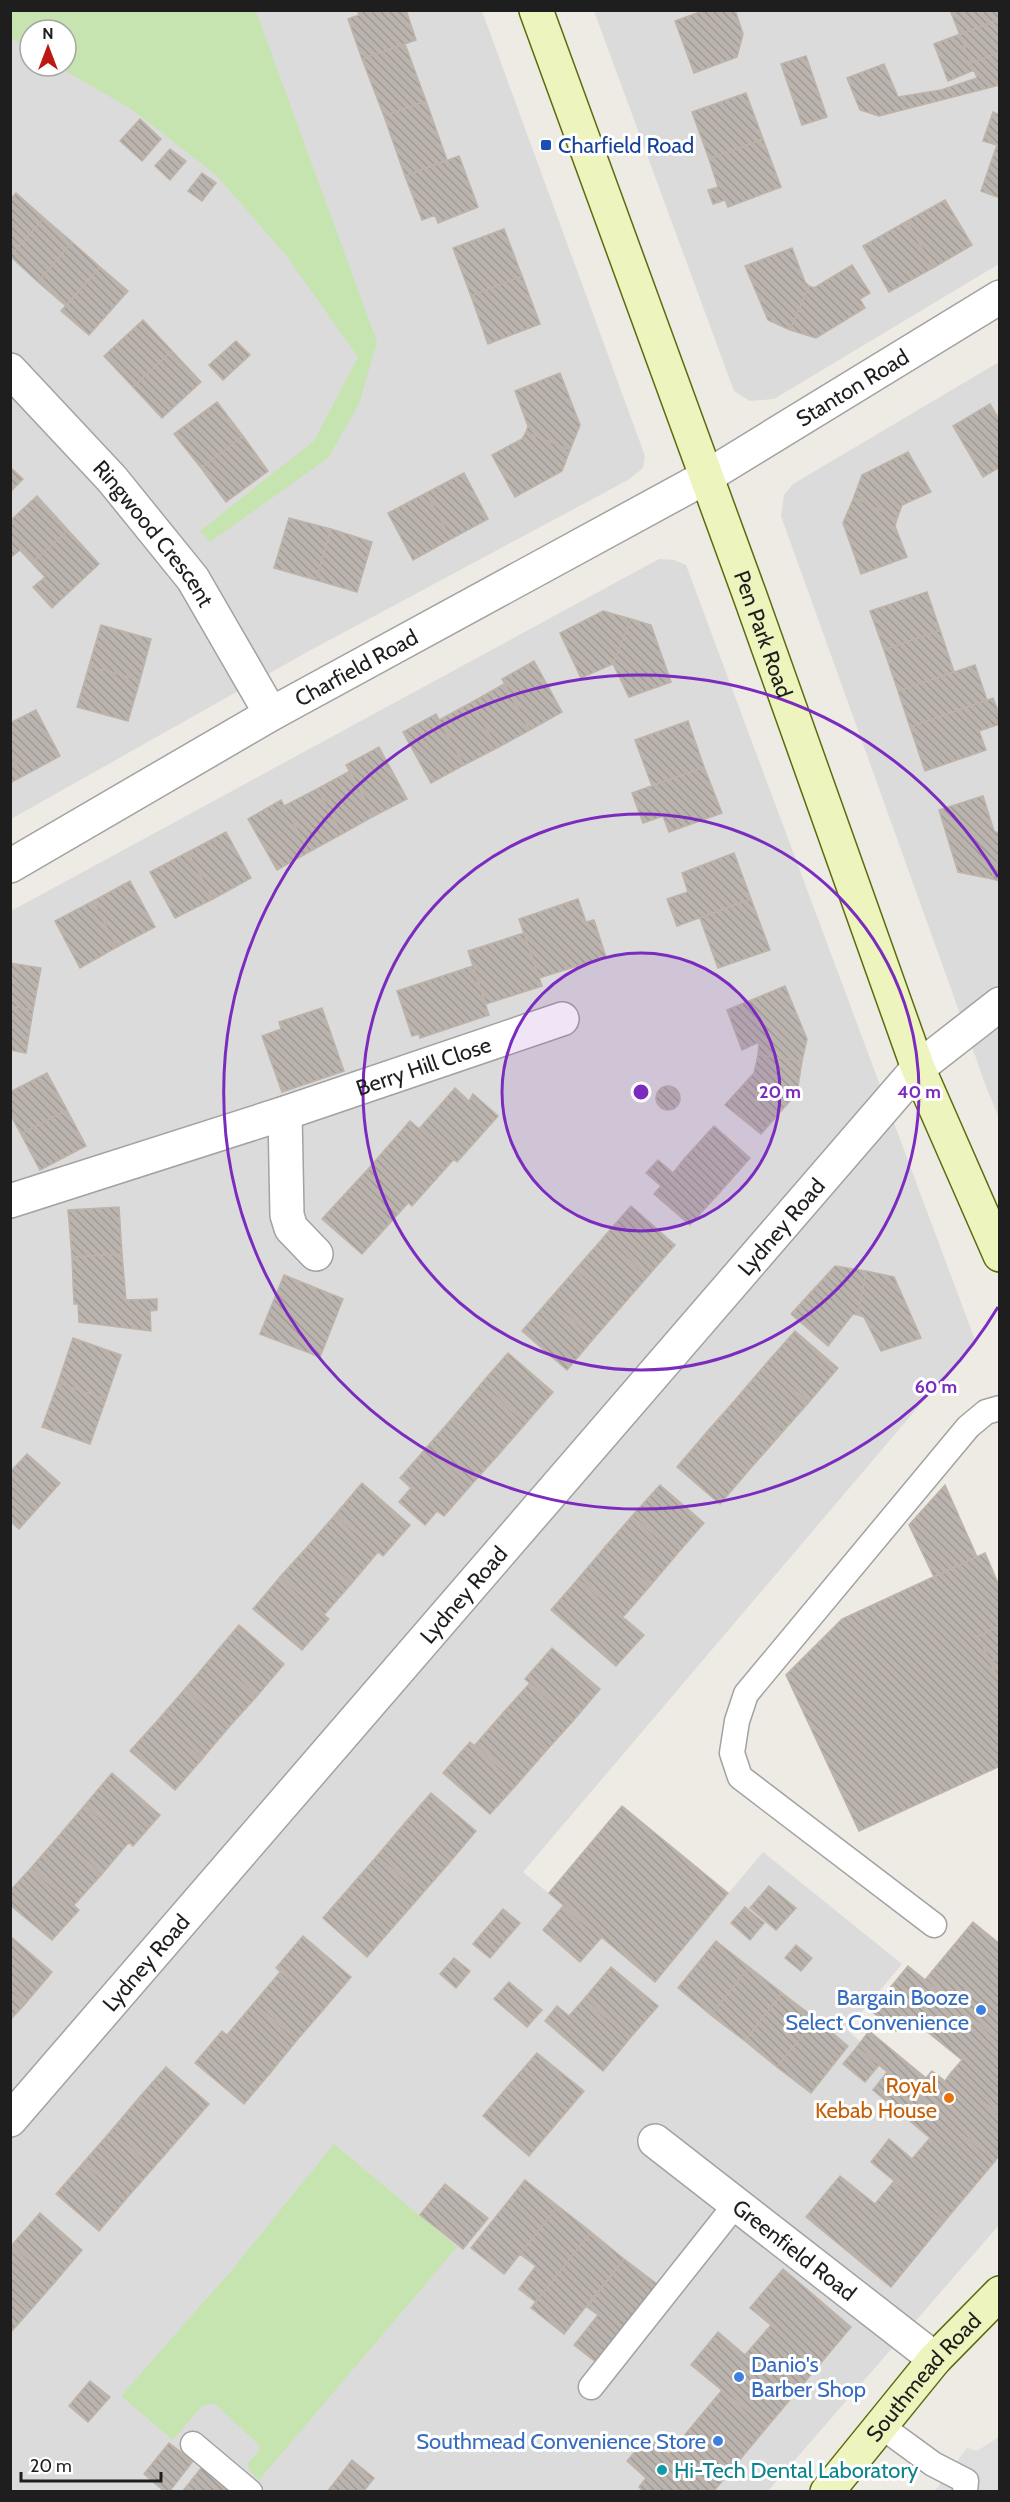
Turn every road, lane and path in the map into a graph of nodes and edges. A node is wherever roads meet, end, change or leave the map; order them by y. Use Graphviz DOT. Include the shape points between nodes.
graph roads {
  1 [pos="536,10"];
  2 [pos="999,297"];
  3 [pos="10,370"];
  4 [pos="706,477"];
  5 [pos="271,714"];
  6 [pos="10,866"];
  7 [pos="999,1004"];
  8 [pos="562,1019"];
  9 [pos="918,1068"];
  10 [pos="285,1113"];
  11 [pos="10,1201"];
  12 [pos="316,1254"];
  13 [pos="999,1255"];
  14 [pos="999,1408"];
  15 [pos="934,1925"];
  16 [pos="10,2120"];
  17 [pos="655,2141"];
  18 [pos="736,2204"];
  19 [pos="999,2293"];
  20 [pos="935,2359"];
  21 [pos="591,2387"];
  22 [pos="881,2426"];
  23 [pos="193,2444"];
  24 [pos="250,2492"];
  25 [pos="827,2492"];
  26 [pos="965,2492"];
  1 -- 4 [label="street, Pen Park Road"];
  2 -- 4 [label="street, Stanton Road"];
  3 -- 5 [label="street, Ringwood Crescent" via="112,479 193,579"];
  4 -- 5 [label="street, Charfield Road"];
  4 -- 9 [label="street, Pen Park Road"];
  5 -- 6 [label="street, Charfield Road"];
  7 -- 9 [label="street, Lydney Road"];
  8 -- 10 [label="street, Berry Hill Close"];
  9 -- 13 [label="street, Pen Park Road"];
  9 -- 16 [label="street, Lydney Road"];
  10 -- 11 [label="street, Berry Hill Close"];
  10 -- 12 [label="street" via="286,1215 291,1228"];
  14 -- 15 [label="lane" via="986,1412 968,1426 746,1694 732,1753 740,1777"];
  17 -- 18 [label="street, Greenfield Road"];
  18 -- 20 [label="street, Greenfield Road"];
  18 -- 21 [label="lane"];
  19 -- 20 [label="street, Southmead Road"];
  20 -- 22 [label="street, Southmead Road"];
  22 -- 25 [label="street, Southmead Road"];
  22 -- 26 [label="lane" via="933,2464 966,2481"];
  23 -- 24 [label="lane"];
}
